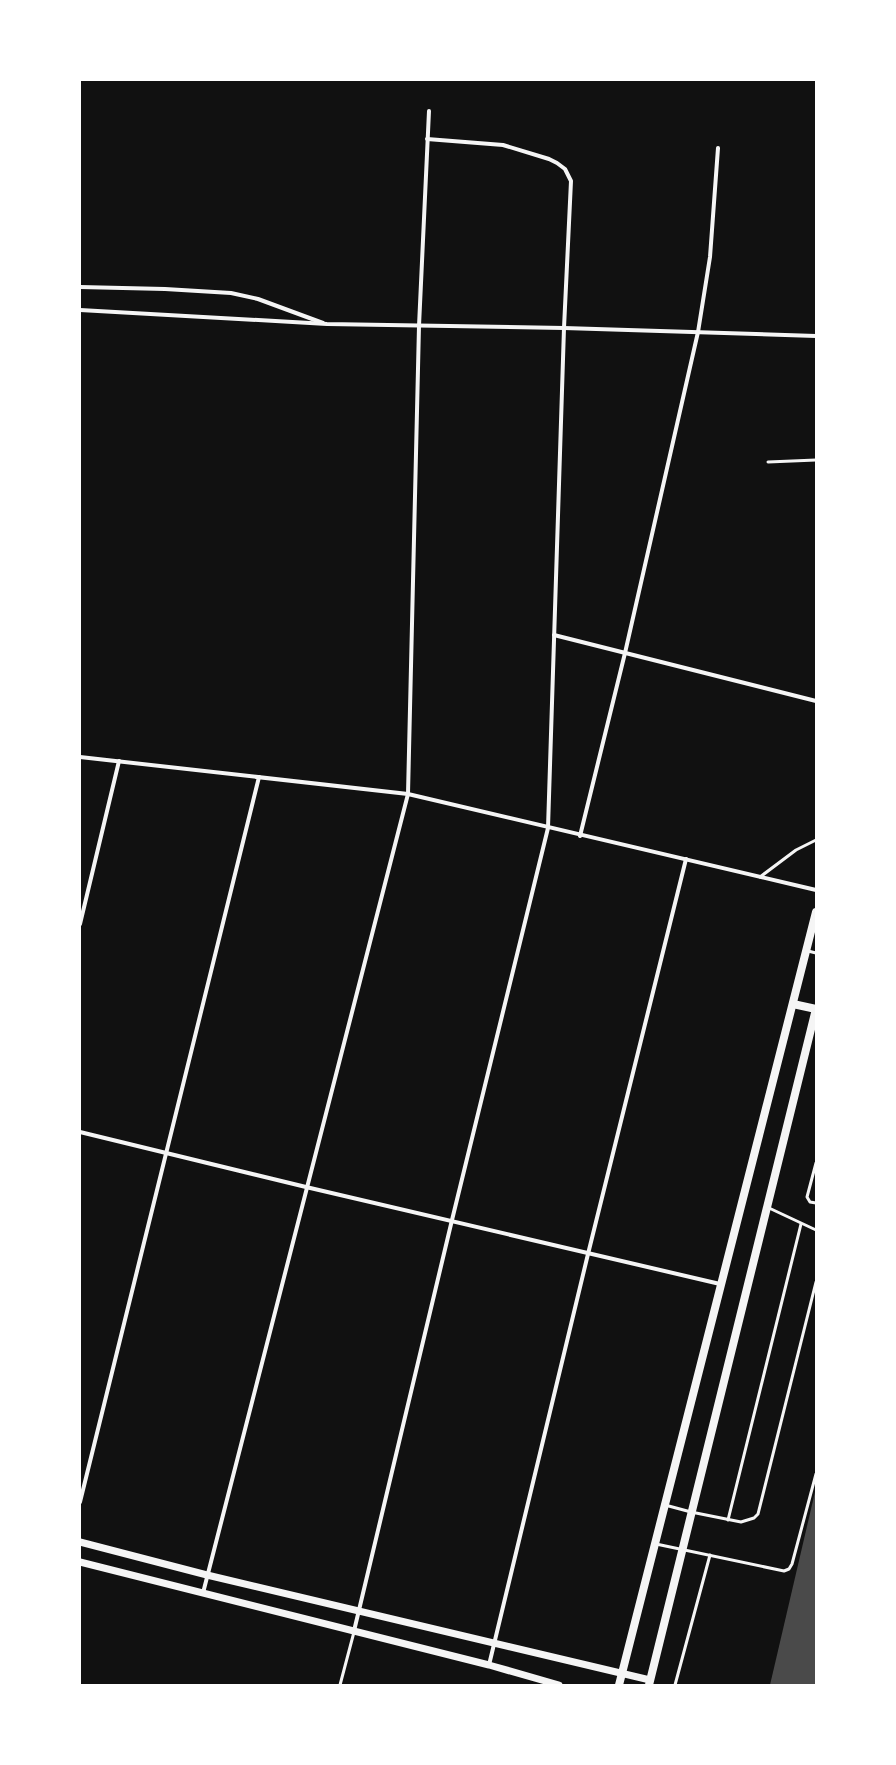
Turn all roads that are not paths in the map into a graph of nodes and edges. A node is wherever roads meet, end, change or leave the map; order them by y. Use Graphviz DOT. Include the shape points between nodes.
graph roads {
  1 [pos="429,110"];
  2 [pos="427,139"];
  3 [pos="718,148"];
  4 [pos="80,287"];
  5 [pos="80,310"];
  6 [pos="327,324"];
  7 [pos="419,326"];
  8 [pos="564,328"];
  9 [pos="698,332"];
  10 [pos="816,336"];
  11 [pos="816,460"];
  12 [pos="768,462"];
  13 [pos="554,635"];
  14 [pos="625,653"];
  15 [pos="816,701"];
  16 [pos="80,757"];
  17 [pos="119,761"];
  18 [pos="259,776"];
  19 [pos="408,794"];
  20 [pos="548,828"];
  21 [pos="580,836"];
  22 [pos="816,840"];
  23 [pos="686,859"];
  24 [pos="760,877"];
  25 [pos="816,890"];
  26 [pos="816,912"];
  27 [pos="80,924"];
  28 [pos="806,950"];
  29 [pos="816,953"];
  30 [pos="793,1004"];
  31 [pos="816,1009"];
  32 [pos="80,1132"];
  33 [pos="166,1152"];
  34 [pos="816,1163"];
  35 [pos="306,1187"];
  36 [pos="816,1203"];
  37 [pos="767,1208"];
  38 [pos="452,1220"];
  39 [pos="801,1224"];
  40 [pos="816,1230"];
  41 [pos="588,1254"];
  42 [pos="816,1282"];
  43 [pos="720,1284"];
  44 [pos="816,1474"];
  45 [pos="80,1502"];
  46 [pos="664,1505"];
  47 [pos="691,1512"];
  48 [pos="728,1520"];
  49 [pos="80,1542"];
  50 [pos="655,1543"];
  51 [pos="682,1549"];
  52 [pos="710,1555"];
  53 [pos="80,1562"];
  54 [pos="207,1576"];
  55 [pos="203,1594"];
  56 [pos="358,1611"];
  57 [pos="354,1632"];
  58 [pos="494,1643"];
  59 [pos="489,1665"];
  60 [pos="622,1674"];
  61 [pos="649,1683"];
  62 [pos="340,1685"];
  63 [pos="559,1685"];
  64 [pos="619,1685"];
  65 [pos="675,1685"];
  1 -- 2 [label="street"];
  2 -- 7 [label="street"];
  2 -- 8 [label="street" via="502,145 549,159 564,169 571,181"];
  3 -- 9 [label="street" via="710,257"];
  4 -- 6 [label="street" via="165,289 245,295"];
  5 -- 6 [label="street"];
  6 -- 7 [label="street"];
  7 -- 8 [label="street"];
  7 -- 19 [label="street"];
  8 -- 9 [label="street"];
  8 -- 13 [label="street"];
  9 -- 10 [label="street"];
  9 -- 14 [label="street"];
  11 -- 12 [label="lane"];
  13 -- 14 [label="street"];
  13 -- 20 [label="street"];
  14 -- 15 [label="street"];
  14 -- 21 [label="street"];
  16 -- 17 [label="street"];
  17 -- 18 [label="street"];
  17 -- 27 [label="street"];
  18 -- 19 [label="street"];
  18 -- 33 [label="street"];
  19 -- 20 [label="street"];
  19 -- 35 [label="street"];
  20 -- 21 [label="street"];
  20 -- 38 [label="street"];
  21 -- 23 [label="street"];
  22 -- 24 [label="lane" via="796,850"];
  23 -- 24 [label="street"];
  23 -- 41 [label="street"];
  24 -- 25 [label="street"];
  26 -- 28 [label="main road"];
  28 -- 29 [label="lane"];
  28 -- 30 [label="main road"];
  30 -- 31 [label="main road"];
  30 -- 43 [label="main road"];
  31 -- 37 [label="main road"];
  32 -- 33 [label="street"];
  33 -- 35 [label="street"];
  33 -- 45 [label="street"];
  34 -- 36 [label="lane" via="807,1197 810,1202"];
  35 -- 38 [label="street"];
  35 -- 54 [label="street"];
  37 -- 39 [label="lane"];
  37 -- 47 [label="main road"];
  38 -- 41 [label="street"];
  38 -- 56 [label="street"];
  39 -- 40 [label="lane"];
  39 -- 48 [label="lane"];
  41 -- 43 [label="street"];
  41 -- 58 [label="street"];
  42 -- 48 [label="lane" via="758,1514 747,1521"];
  43 -- 46 [label="main road"];
  44 -- 52 [label="lane" via="789,1569 784,1571"];
  46 -- 47 [label="lane"];
  46 -- 50 [label="main road"];
  47 -- 48 [label="lane"];
  47 -- 51 [label="main road"];
  49 -- 54 [label="street"];
  50 -- 51 [label="lane"];
  50 -- 60 [label="main road"];
  51 -- 52 [label="lane"];
  51 -- 61 [label="main road"];
  52 -- 65 [label="lane"];
  53 -- 55 [label="street"];
  54 -- 55 [label="street"];
  54 -- 56 [label="street"];
  55 -- 57 [label="street"];
  56 -- 57 [label="street"];
  56 -- 58 [label="street"];
  57 -- 59 [label="street"];
  57 -- 62 [label="lane"];
  58 -- 59 [label="street"];
  58 -- 60 [label="street"];
  59 -- 63 [label="street"];
  60 -- 61 [label="street"];
  60 -- 64 [label="main road"];
}
